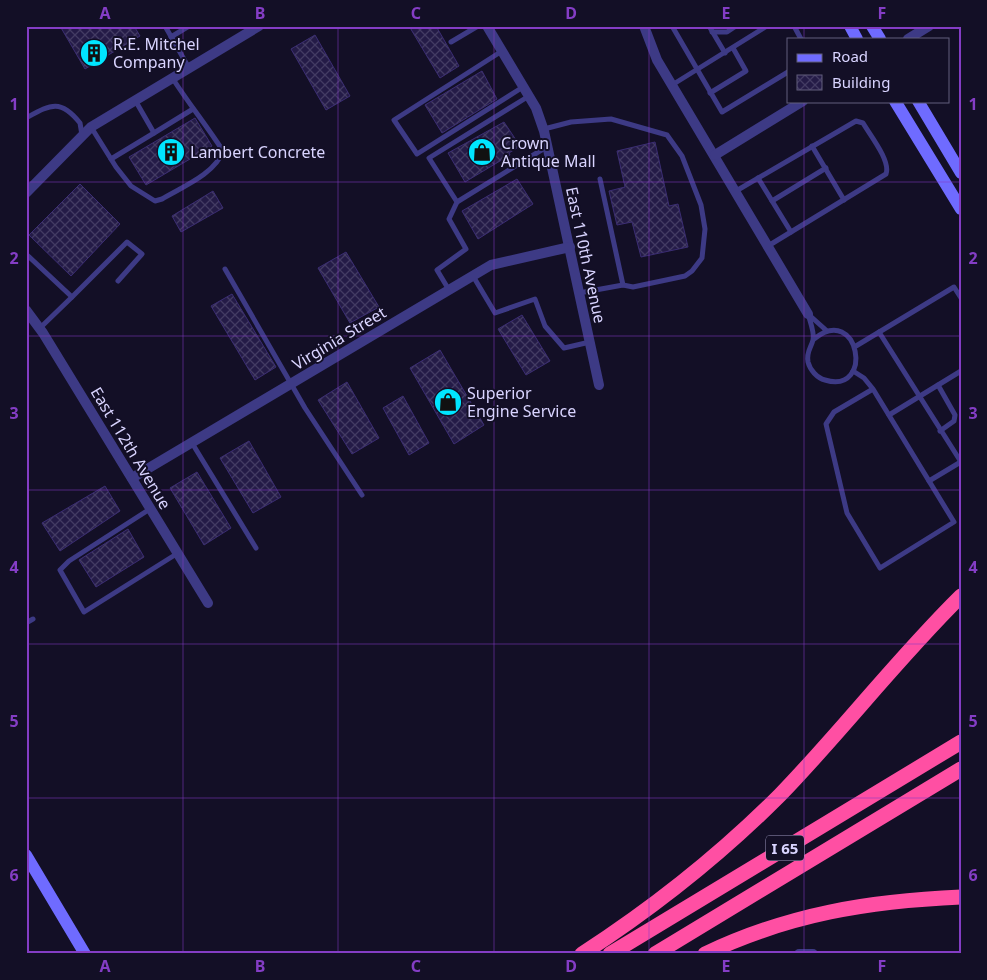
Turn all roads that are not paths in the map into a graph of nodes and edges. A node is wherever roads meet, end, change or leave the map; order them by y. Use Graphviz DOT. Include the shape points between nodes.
graph roads {
  1 [pos="165,26"];
  2 [pos="189,26"];
  3 [pos="259,26"];
  4 [pos="478,26"];
  5 [pos="487,26"];
  6 [pos="644,26"];
  7 [pos="672,26"];
  8 [pos="736,26"];
  9 [pos="767,26"];
  10 [pos="794,26"];
  11 [pos="850,26"];
  12 [pos="872,26"];
  13 [pos="929,26"];
  14 [pos="711,29"];
  15 [pos="171,37"];
  16 [pos="800,38"];
  17 [pos="856,38"];
  18 [pos="879,38"];
  19 [pos="910,38"];
  20 [pos="451,42"];
  21 [pos="732,48"];
  22 [pos="502,51"];
  23 [pos="725,52"];
  24 [pos="189,68"];
  25 [pos="696,70"];
  26 [pos="787,73"];
  27 [pos="173,79"];
  28 [pos="672,85"];
  29 [pos="523,87"];
  30 [pos="710,93"];
  31 [pos="529,96"];
  32 [pos="135,100"];
  33 [pos="802,102"];
  34 [pos="896,102"];
  35 [pos="919,102"];
  36 [pos="193,109"];
  37 [pos="26,118"];
  38 [pos="91,127"];
  39 [pos="460,127"];
  40 [pos="544,129"];
  41 [pos="154,132"];
  42 [pos="82,136"];
  43 [pos="464,136"];
  44 [pos="548,146"];
  45 [pos="812,146"];
  46 [pos="715,155"];
  47 [pos="111,159"];
  48 [pos="826,168"];
  49 [pos="961,173"];
  50 [pos="758,178"];
  51 [pos="600,179"];
  52 [pos="736,191"];
  53 [pos="26,193"];
  54 [pos="844,200"];
  55 [pos="772,201"];
  56 [pos="457,202"];
  57 [pos="961,209"];
  58 [pos="791,232"];
  59 [pos="768,246"];
  60 [pos="570,247"];
  61 [pos="26,254"];
  62 [pos="225,269"];
  63 [pos="473,276"];
  64 [pos="118,281"];
  65 [pos="623,285"];
  66 [pos="450,290"];
  67 [pos="580,293"];
  68 [pos="72,297"];
  69 [pos="961,298"];
  70 [pos="26,310"];
  71 [pos="808,314"];
  72 [pos="40,328"];
  73 [pos="827,331"];
  74 [pos="879,332"];
  75 [pos="814,339"];
  76 [pos="590,342"];
  77 [pos="856,346"];
  78 [pos="853,371"];
  79 [pos="961,371"];
  80 [pos="292,383"];
  81 [pos="599,385"];
  82 [pos="938,385"];
  83 [pos="873,389"];
  84 [pos="918,396"];
  85 [pos="889,415"];
  86 [pos="940,431"];
  87 [pos="192,443"];
  88 [pos="960,462"];
  89 [pos="132,478"];
  90 [pos="929,481"];
  91 [pos="362,495"];
  92 [pos="151,509"];
  93 [pos="256,548"];
  94 [pos="178,553"];
  95 [pos="961,596"];
  96 [pos="208,604"];
  97 [pos="33,619"];
  98 [pos="26,623"];
  99 [pos="961,742"];
  100 [pos="961,769"];
  101 [pos="26,856"];
  102 [pos="961,897"];
  103 [pos="85,954"];
  104 [pos="582,954"];
  105 [pos="610,954"];
  106 [pos="655,954"];
  107 [pos="704,954"];
  108 [pos="799,954"];
  109 [pos="813,954"];
  1 -- 15 [label="lane"];
  2 -- 15 [label="lane"];
  3 -- 24 [label="street"];
  4 -- 20 [label="lane"];
  5 -- 22 [label="street, East 110th Avenue"];
  6 -- 28 [label="street" via="653,52"];
  7 -- 25 [label="lane"];
  8 -- 14 [label="lane" via="727,32"];
  9 -- 21 [label="lane"];
  10 -- 16 [label="lane"];
  11 -- 17 [label="main road"];
  12 -- 18 [label="main road"];
  13 -- 19 [label="street"];
  14 -- 23 [label="lane"];
  15 -- 24 [label="lane"];
  21 -- 23 [label="lane"];
  21 -- 30 [label="lane" via="746,70"];
  22 -- 29 [label="street, East 110th Avenue"];
  22 -- 39 [label="lane" via="394,120 417,154"];
  23 -- 25 [label="lane"];
  24 -- 27 [label="street"];
  25 -- 28 [label="lane"];
  25 -- 30 [label="lane"];
  26 -- 30 [label="lane" via="722,112"];
  27 -- 32 [label="street"];
  27 -- 36 [label="lane"];
  28 -- 46 [label="street"];
  29 -- 31 [label="street, East 110th Avenue"];
  29 -- 39 [label="lane"];
  31 -- 40 [label="street, East 110th Avenue"];
  31 -- 43 [label="lane"];
  32 -- 38 [label="street"];
  32 -- 41 [label="lane"];
  33 -- 46 [label="street"];
  34 -- 57 [label="main road"];
  35 -- 49 [label="main road"];
  36 -- 41 [label="lane"];
  36 -- 47 [label="lane" via="202,117 223,151 207,171 162,199 154,201 131,186"];
  37 -- 42 [label="lane" via="47,107 63,107 80,123"];
  38 -- 42 [label="street"];
  38 -- 47 [label="lane"];
  39 -- 43 [label="lane"];
  40 -- 44 [label="street, East 110th Avenue"];
  40 -- 65 [label="lane" via="571,122 611,119 667,135 682,156 701,205 706,229 702,258 685,276 633,288"];
  41 -- 47 [label="lane"];
  42 -- 53 [label="street"];
  43 -- 56 [label="lane" via="429,158"];
  44 -- 56 [label="lane"];
  44 -- 60 [label="street, East 110th Avenue"];
  45 -- 48 [label="lane"];
  45 -- 50 [label="lane"];
  45 -- 54 [label="lane" via="851,122 859,121 885,160 886,174"];
  46 -- 52 [label="street"];
  48 -- 54 [label="lane"];
  48 -- 55 [label="lane"];
  50 -- 52 [label="lane"];
  50 -- 55 [label="lane"];
  51 -- 65 [label="lane"];
  52 -- 59 [label="street"];
  54 -- 58 [label="lane"];
  55 -- 58 [label="lane"];
  56 -- 66 [label="lane" via="449,219 466,249 437,270"];
  58 -- 59 [label="lane"];
  59 -- 71 [label="street"];
  60 -- 63 [label="street, Virginia Street" via="491,265"];
  60 -- 67 [label="street, East 110th Avenue"];
  61 -- 68 [label="lane"];
  62 -- 80 [label="lane"];
  63 -- 66 [label="street, Virginia Street"];
  63 -- 76 [label="lane" via="495,314 535,299 545,326 564,348"];
  64 -- 68 [label="lane" via="142,254 128,242"];
  65 -- 67 [label="lane"];
  66 -- 80 [label="street, Virginia Street"];
  67 -- 76 [label="street, East 110th Avenue"];
  68 -- 72 [label="lane"];
  69 -- 74 [label="lane" via="954,287"];
  70 -- 72 [label="street, East 112th Avenue"];
  71 -- 73 [label="lane"];
  71 -- 75 [label="lane"];
  72 -- 89 [label="street, East 112th Avenue"];
  73 -- 75 [label="lane"];
  73 -- 77 [label="lane" via="844,334"];
  74 -- 77 [label="lane"];
  74 -- 84 [label="lane"];
  75 -- 78 [label="lane" via="809,346 808,362 816,376 831,382 840,381"];
  76 -- 81 [label="street, East 110th Avenue"];
  77 -- 78 [label="lane" via="858,355"];
  78 -- 83 [label="lane"];
  79 -- 82 [label="lane"];
  80 -- 87 [label="street, Virginia Street"];
  80 -- 91 [label="lane"];
  82 -- 84 [label="lane"];
  82 -- 86 [label="lane" via="955,415 954,421"];
  83 -- 85 [label="lane"];
  83 -- 90 [label="lane" via="834,412 826,424 847,513 880,568 954,522"];
  84 -- 85 [label="lane"];
  84 -- 86 [label="lane"];
  85 -- 90 [label="lane"];
  86 -- 88 [label="lane"];
  87 -- 89 [label="street, Virginia Street"];
  87 -- 93 [label="lane"];
  88 -- 90 [label="lane"];
  89 -- 92 [label="street, East 112th Avenue"];
  92 -- 94 [label="street, East 112th Avenue"];
  92 -- 94 [label="lane" via="69,560 60,570 84,612"];
  94 -- 96 [label="street, East 112th Avenue"];
  95 -- 104 [label="highway" via="797,777 741,832 680,884"];
  97 -- 98 [label="lane"];
  99 -- 105 [label="highway, I 65"];
  100 -- 106 [label="highway, I 65"];
  101 -- 103 [label="main road"];
  102 -- 107 [label="highway" via="892,900 832,910 751,934"];
  108 -- 109 [label="street"];
}
